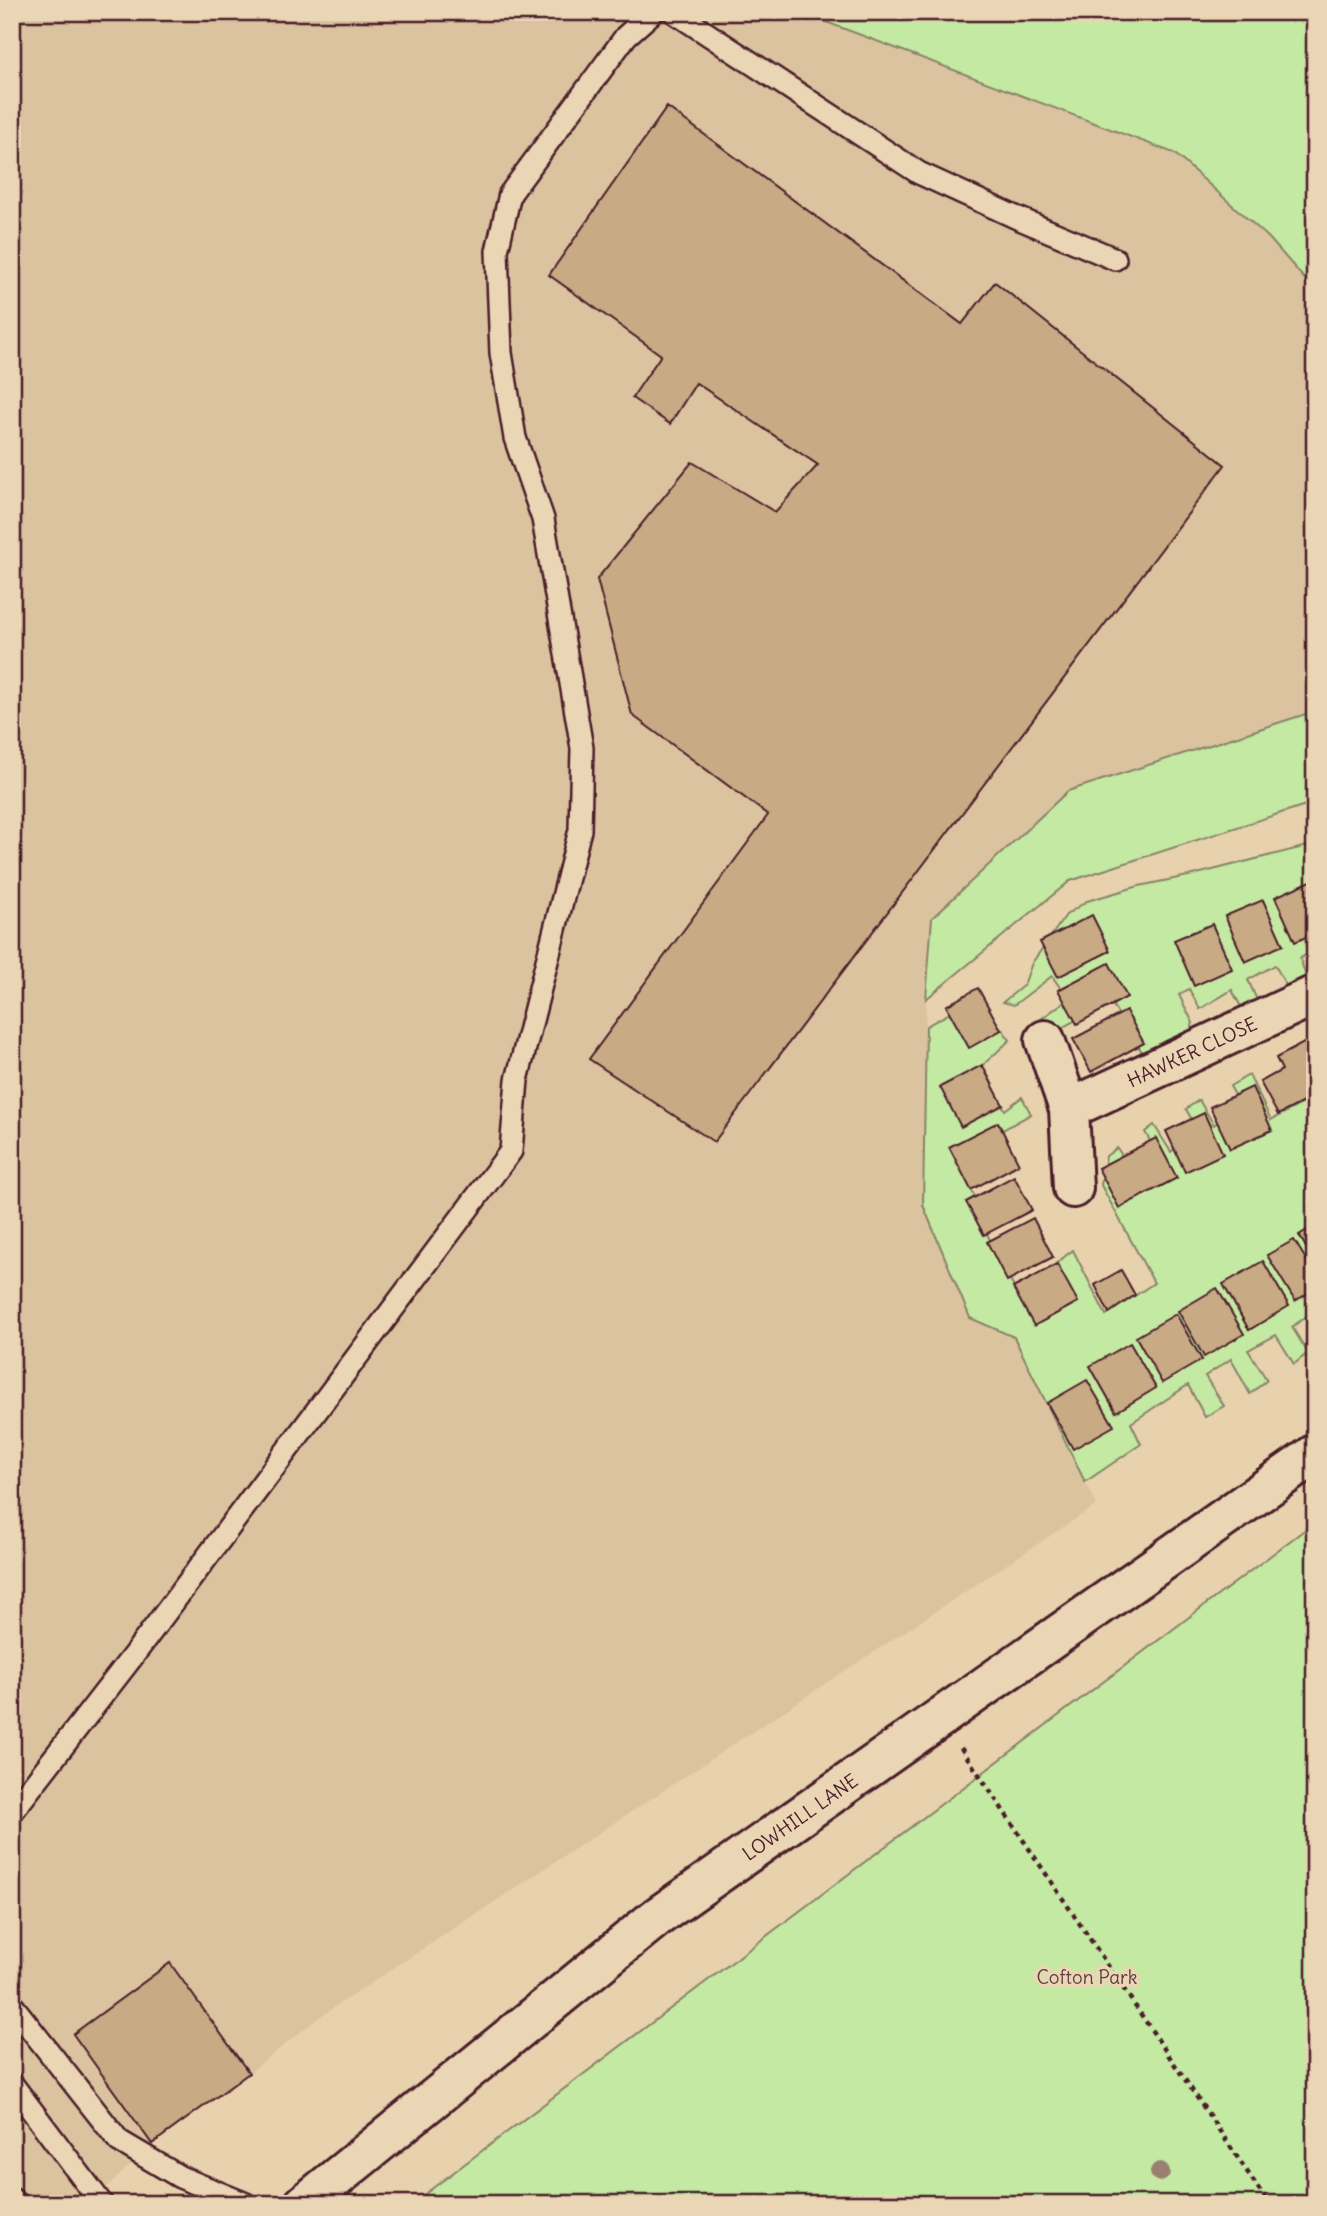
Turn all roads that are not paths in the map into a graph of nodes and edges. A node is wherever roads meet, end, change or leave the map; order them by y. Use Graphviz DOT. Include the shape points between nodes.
graph roads {
  1 [pos="653,12"];
  2 [pos="674,12"];
  3 [pos="1115,259"];
  4 [pos="1315,995"];
  5 [pos="1045,1040"];
  6 [pos="1069,1109"];
  7 [pos="1073,1188"];
  8 [pos="1315,1454"];
  9 [pos="12,1812"];
  10 [pos="12,2005"];
  11 [pos="12,2084"];
  12 [pos="12,2199"];
  13 [pos="16,2204"];
  14 [pos="102,2204"];
  15 [pos="246,2204"];
  16 [pos="304,2204"];
  1 -- 9 [label="lane" via="626,36 509,194 496,251 501,353 513,425 543,519 582,748 580,830 517,1080 511,1151"];
  2 -- 3 [label="lane" via="919,173"];
  4 -- 6 [label="street, HAWKER CLOSE"];
  5 -- 6 [label="street"];
  6 -- 7 [label="street"];
  8 -- 16 [label="street, LOWHILL LANE" via="657,1917"];
  10 -- 15 [label="lane" via="119,2141 180,2176"];
  11 -- 14 [label="lane"];
  12 -- 13 [label="lane"];
}
